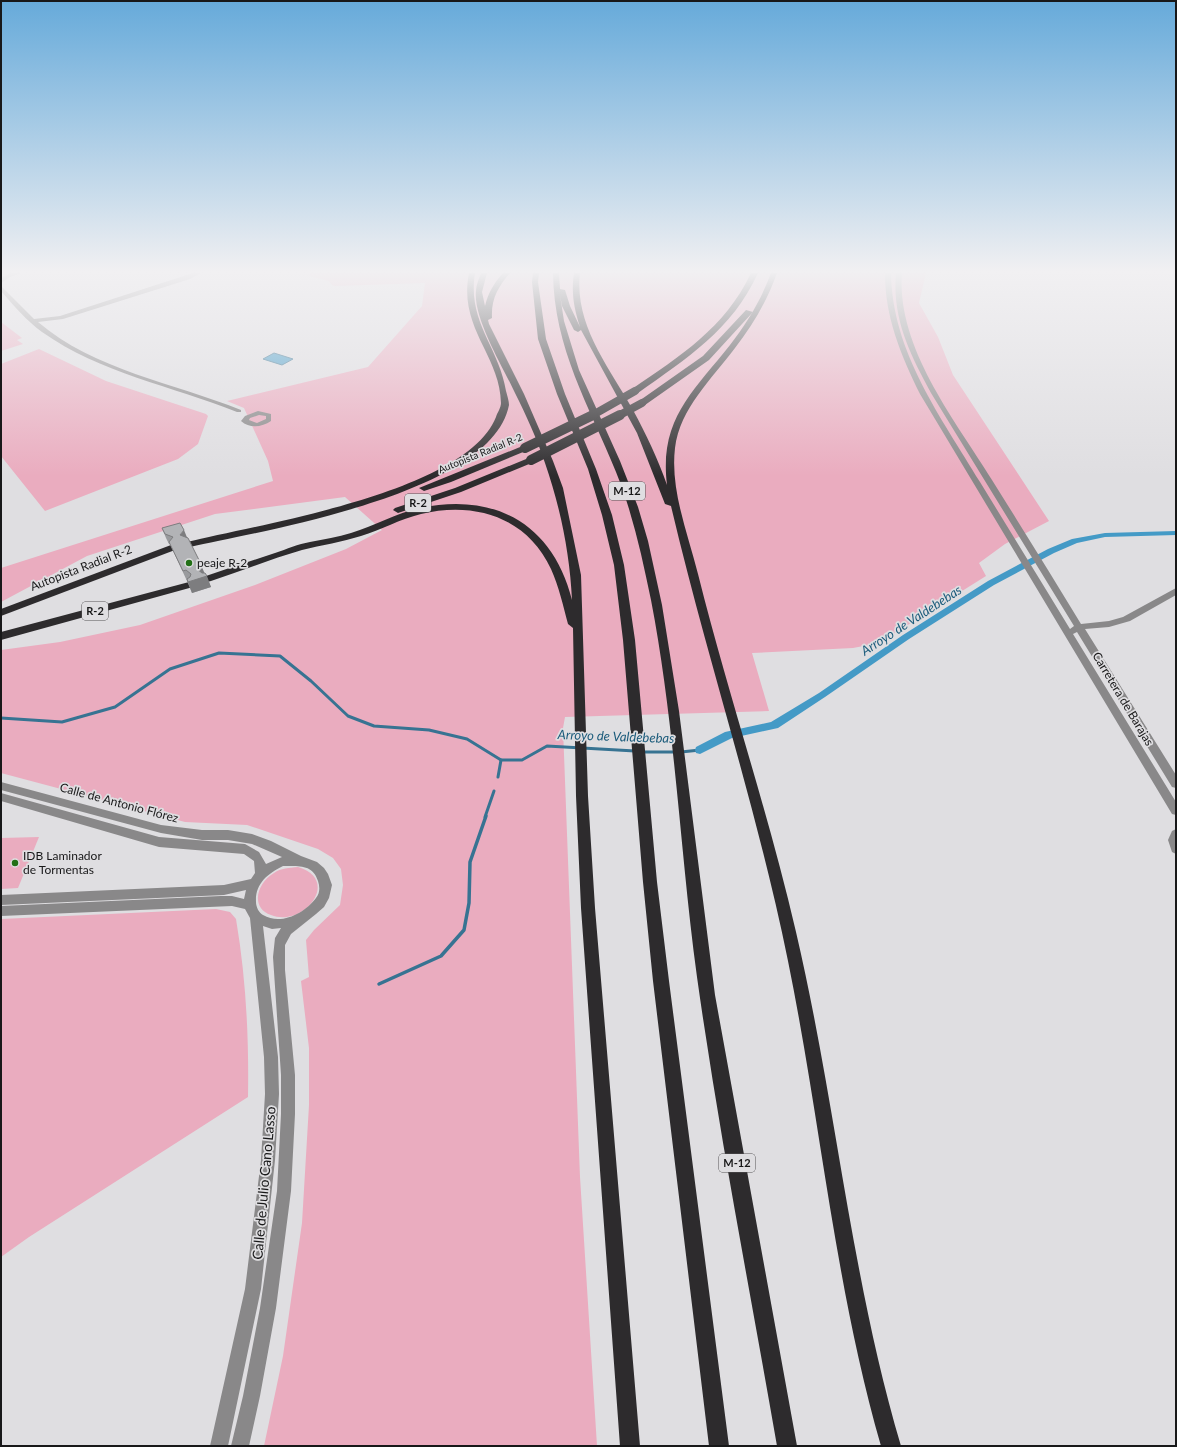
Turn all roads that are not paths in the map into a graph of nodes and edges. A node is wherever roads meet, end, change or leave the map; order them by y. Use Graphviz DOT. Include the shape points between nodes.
graph roads {
  1 [pos="62,341"];
  2 [pos="484,341"];
  3 [pos="493,341"];
  4 [pos="494,341"];
  5 [pos="542,341"];
  6 [pos="566,341"];
  7 [pos="585,341"];
  8 [pos="590,341"];
  9 [pos="703,341"];
  10 [pos="723,341"];
  11 [pos="735,341"];
  12 [pos="898,341"];
  13 [pos="909,341"];
  14 [pos="496,346"];
  15 [pos="616,388"];
  16 [pos="239,411"];
  17 [pos="254,413"];
  18 [pos="245,418"];
  19 [pos="330,512"];
  20 [pos="190,544"];
  21 [pos="305,547"];
  22 [pos="171,548"];
  23 [pos="207,579"];
  24 [pos="188,585"];
  25 [pos="696,585"];
  26 [pos="1176,591"];
  27 [pos="1,613"];
  28 [pos="1078,627"];
  29 [pos="1068,634"];
  30 [pos="1,636"];
  31 [pos="580,657"];
  32 [pos="1176,784"];
  33 [pos="1,786"];
  34 [pos="1,797"];
  35 [pos="1176,811"];
  36 [pos="1176,834"];
  37 [pos="1176,849"];
  38 [pos="298,860"];
  39 [pos="261,873"];
  40 [pos="253,883"];
  41 [pos="1,900"];
  42 [pos="1,911"];
  43 [pos="252,911"];
  44 [pos="295,922"];
  45 [pos="219,1446"];
  46 [pos="240,1446"];
  47 [pos="630,1446"];
  48 [pos="719,1446"];
  49 [pos="787,1446"];
  50 [pos="891,1446"];
  1 -- 16 [label="street" via="112,367"];
  2 -- 19 [label="highway" via="501,378 505,396 503,413 493,433 464,459 432,477"];
  3 -- 14 [label="highway"];
  4 -- 14 [label="highway"];
  5 -- 48 [label="highway, M-12" via="592,468 607,515 618,565 629,640 650,882"];
  6 -- 49 [label="highway, M-12" via="618,464 634,509 656,599 705,978"];
  7 -- 15 [label="highway"];
  8 -- 15 [label="highway"];
  9 -- 19 [label="highway, Autopista Radial R-2 / R-2, bridge" via="687,355 635,391 584,420 525,448 448,480 398,496"];
  10 -- 21 [label="highway, R-2, bridge" via="706,358 642,403 587,433 531,460 458,490 401,509"];
  11 -- 25 [label="highway" via="688,402 674,432 670,449 670,476"];
  12 -- 29 [label="street, Carretera de Barajas" via="923,394"];
  13 -- 28 [label="street, Carretera de Barajas" via="934,393"];
  14 -- 31 [label="highway" via="537,431 558,488 576,575"];
  15 -- 25 [label="highway" via="637,424 660,475"];
  16 -- 17 [label="street"];
  16 -- 18 [label="street"];
  17 -- 18 [label="street"];
  17 -- 18 [label="street" via="267,414 270,418 265,423 254,425 246,423"];
  19 -- 20 [label="highway, Autopista Radial R-2 / R-2"];
  21 -- 23 [label="highway, R-2"];
  21 -- 31 [label="highway" via="367,531 402,517 434,509 475,509 506,517 534,536 555,566 568,601"];
  22 -- 27 [label="highway, Autopista Radial R-2"];
  24 -- 30 [label="highway, R-2"];
  25 -- 50 [label="highway" via="789,931 862,1336 878,1405"];
  26 -- 28 [label="street" via="1125,620"];
  28 -- 29 [label="street"];
  28 -- 32 [label="street, Carretera de Barajas"];
  29 -- 35 [label="street, Carretera de Barajas"];
  31 -- 47 [label="highway" via="582,796 590,931"];
  33 -- 38 [label="street, Calle de Antonio Flórez" via="161,829 202,836 228,835 252,839"];
  34 -- 39 [label="street, Calle de Antonio Flórez" via="159,842 245,849 259,858"];
  36 -- 37 [label="street"];
  38 -- 39 [label="street" via="279,863"];
  38 -- 44 [label="street" via="315,866 324,878 325,886 317,907"];
  39 -- 40 [label="street"];
  40 -- 41 [label="street" via="224,890"];
  40 -- 43 [label="street" via="248,894"];
  42 -- 43 [label="street" via="222,900 232,901"];
  43 -- 44 [label="street" via="263,922"];
  43 -- 45 [label="street, Calle de Julio Cano Lasso" via="267,1009 271,1057 272,1094 268,1160 253,1289"];
  44 -- 46 [label="street, Calle de Julio Cano Lasso" via="280,940 278,960 284,1004 289,1091 280,1227 273,1287"];
}
